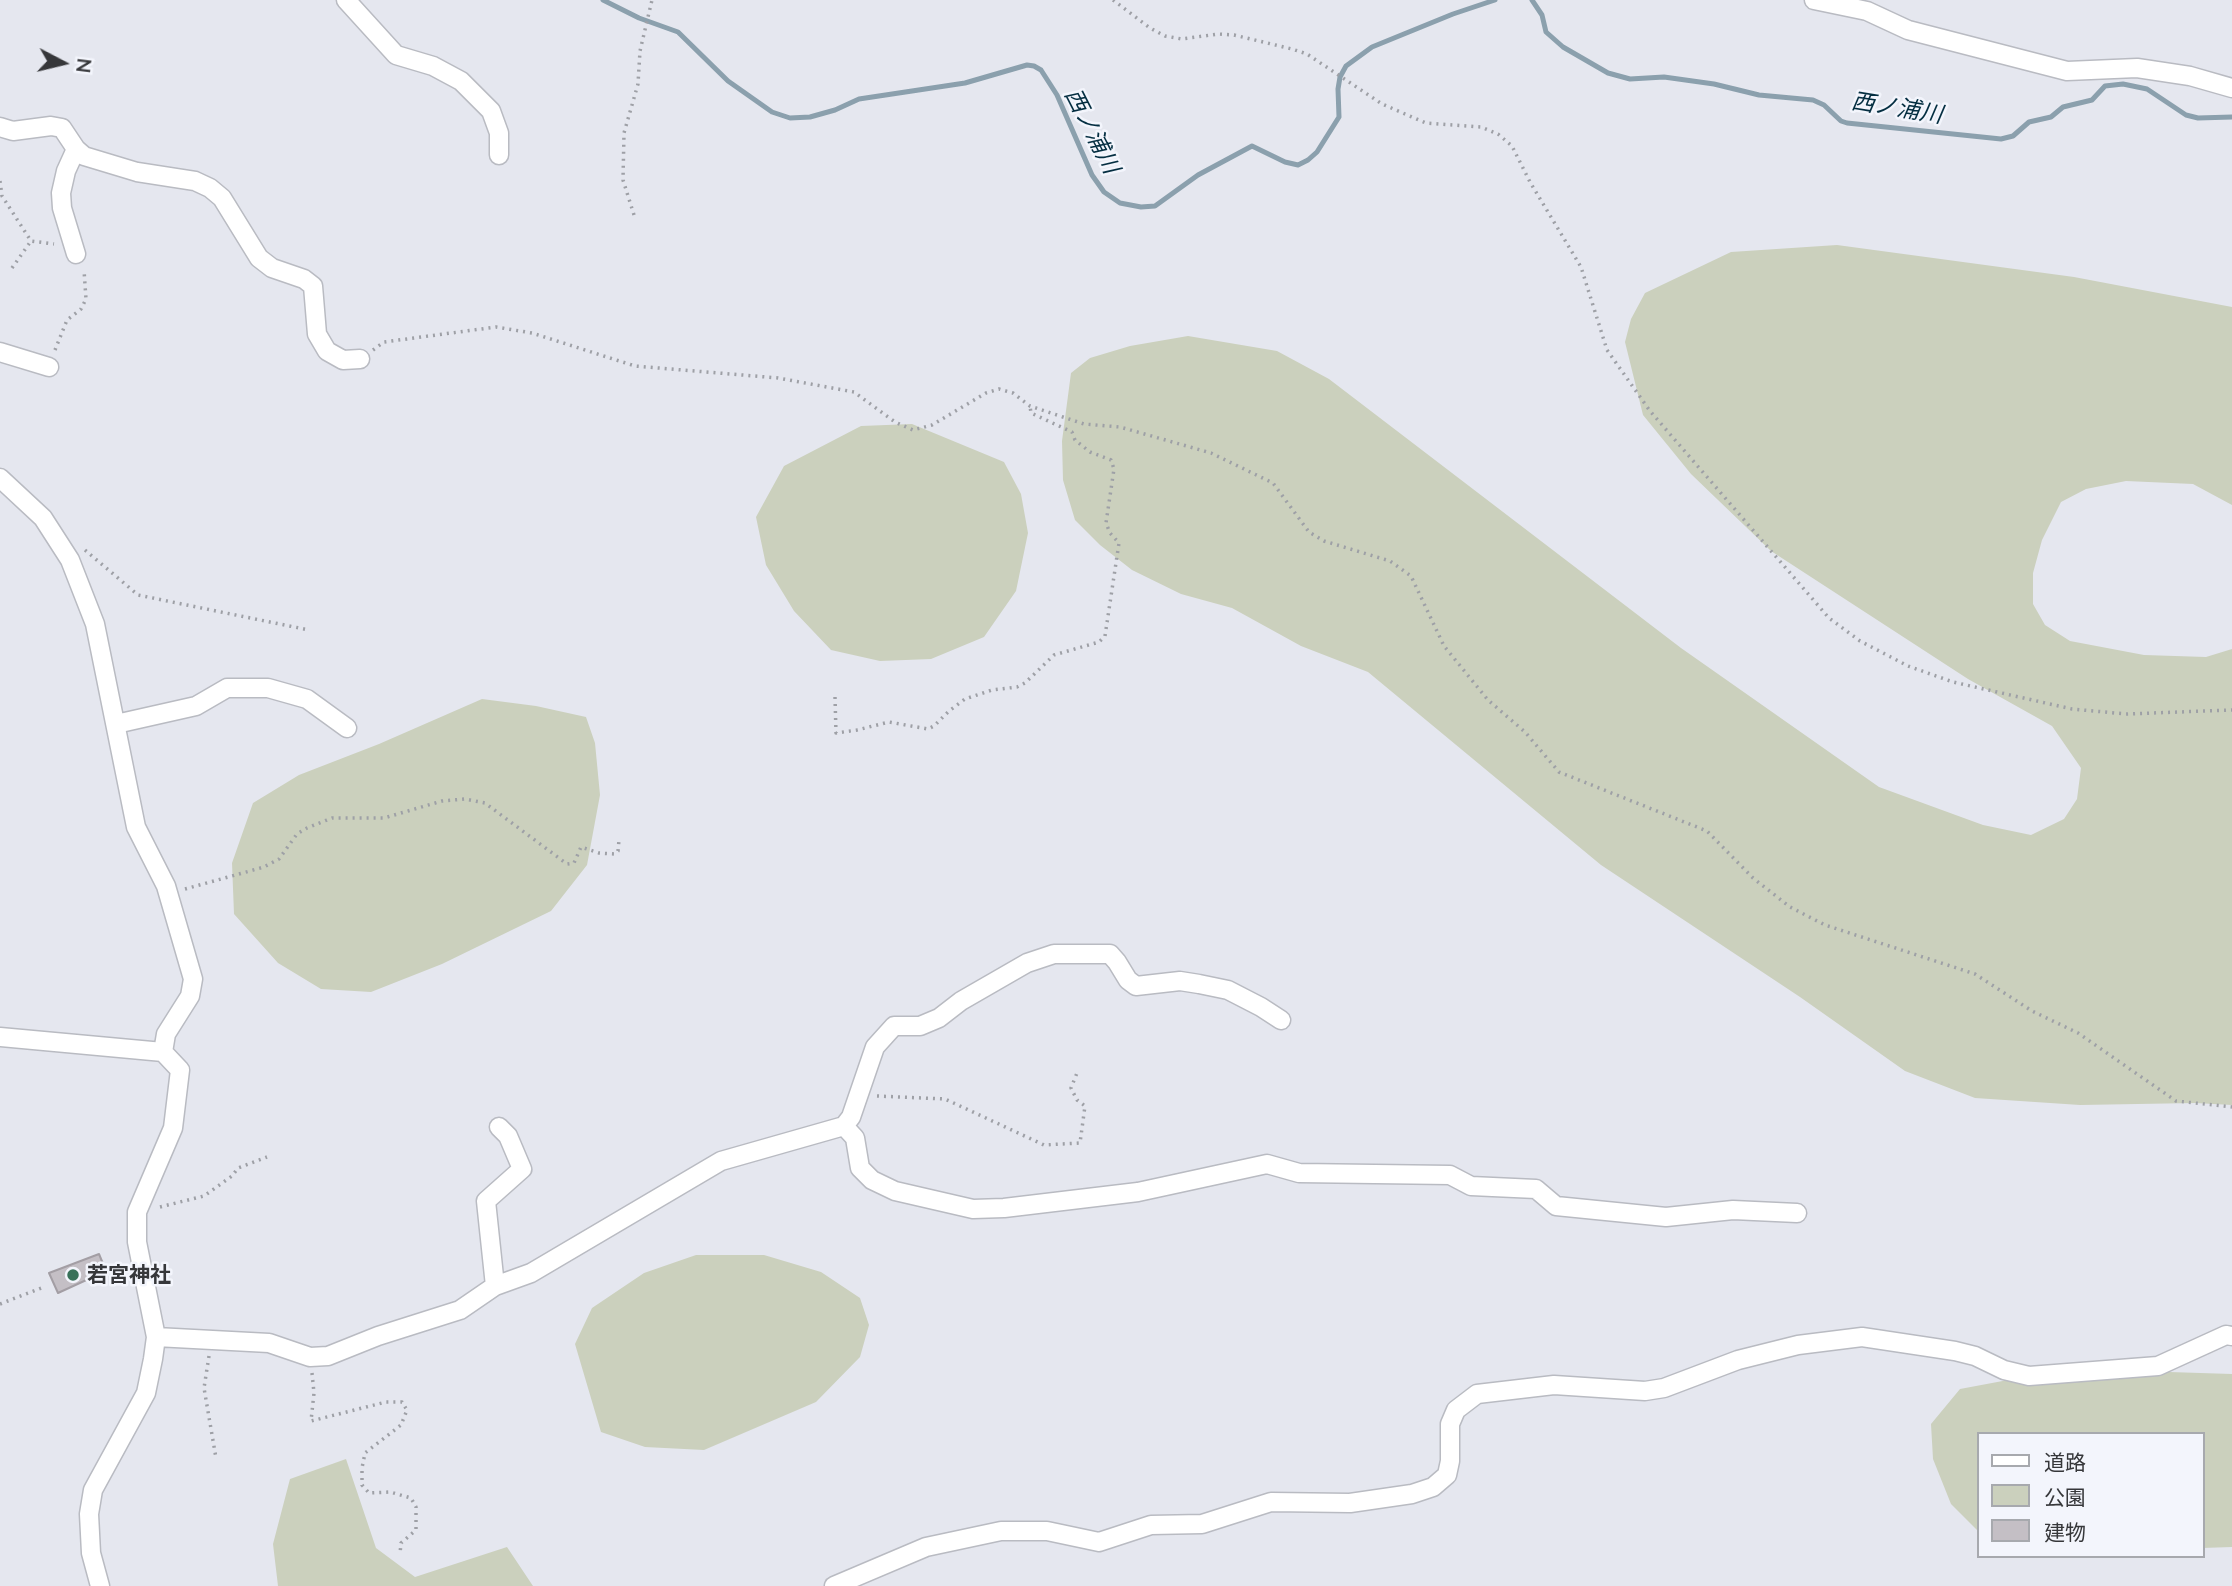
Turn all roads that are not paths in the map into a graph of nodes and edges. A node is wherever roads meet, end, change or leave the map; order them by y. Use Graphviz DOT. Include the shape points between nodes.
graph roads {
  1 [pos="346,0"];
  2 [pos="1814,0"];
  3 [pos="2232,88"];
  4 [pos="0,127"];
  5 [pos="76,149"];
  6 [pos="499,155"];
  7 [pos="76,254"];
  8 [pos="0,352"];
  9 [pos="360,359"];
  10 [pos="49,367"];
  11 [pos="0,478"];
  12 [pos="116,724"];
  13 [pos="347,728"];
  14 [pos="1281,1020"];
  15 [pos="0,1037"];
  16 [pos="163,1052"];
  17 [pos="844,1126"];
  18 [pos="499,1127"];
  19 [pos="1797,1213"];
  20 [pos="495,1286"];
  21 [pos="2232,1336"];
  22 [pos="156,1337"];
  23 [pos="100,1586"];
  24 [pos="834,1586"];
  1 -- 6 [label="street" via="396,55 433,66 461,81 491,111 499,133"];
  2 -- 3 [label="street" via="1867,10 1908,30 2067,71 2137,68"];
  4 -- 5 [label="street" via="13,131 62,128"];
  5 -- 7 [label="street" via="61,193"];
  5 -- 9 [label="street" via="84,156 137,172 210,188 222,198 259,258 313,286 317,334 327,351 343,360"];
  8 -- 10 [label="street"];
  11 -- 12 [label="street" via="43,518 69,560 95,624"];
  12 -- 13 [label="street" via="196,706 227,688 268,688 307,699"];
  12 -- 16 [label="street" via="136,827 166,886 192,979 190,996 166,1034"];
  14 -- 17 [label="street" via="1228,990 1180,981 1136,986 1110,954 1054,954 1027,963 939,1018 920,1026 894,1026 875,1047"];
  15 -- 16 [label="street"];
  16 -- 22 [label="street" via="180,1070 173,1128 137,1212 136,1242"];
  17 -- 19 [label="street" via="855,1138 860,1168 872,1180 895,1191 972,1209 1138,1192 1267,1164 1298,1173 1450,1175 1471,1186 1536,1189 1556,1206 1666,1217 1733,1210"];
  17 -- 20 [label="street" via="721,1161 531,1273"];
  18 -- 20 [label="street" via="508,1136 522,1169 486,1201"];
  20 -- 22 [label="street" via="460,1310 328,1356 310,1357 269,1343"];
  21 -- 24 [label="street" via="2158,1366 2029,1376 1955,1351 1862,1337 1738,1360 1664,1388 1554,1385 1478,1394 1456,1409 1450,1424 1447,1475 1433,1487 1412,1494 1350,1503 1271,1502 1202,1524 1151,1525 1099,1542 1047,1531 1002,1531 926,1546"];
  22 -- 23 [label="street" via="146,1393 93,1490 91,1553"];
}
